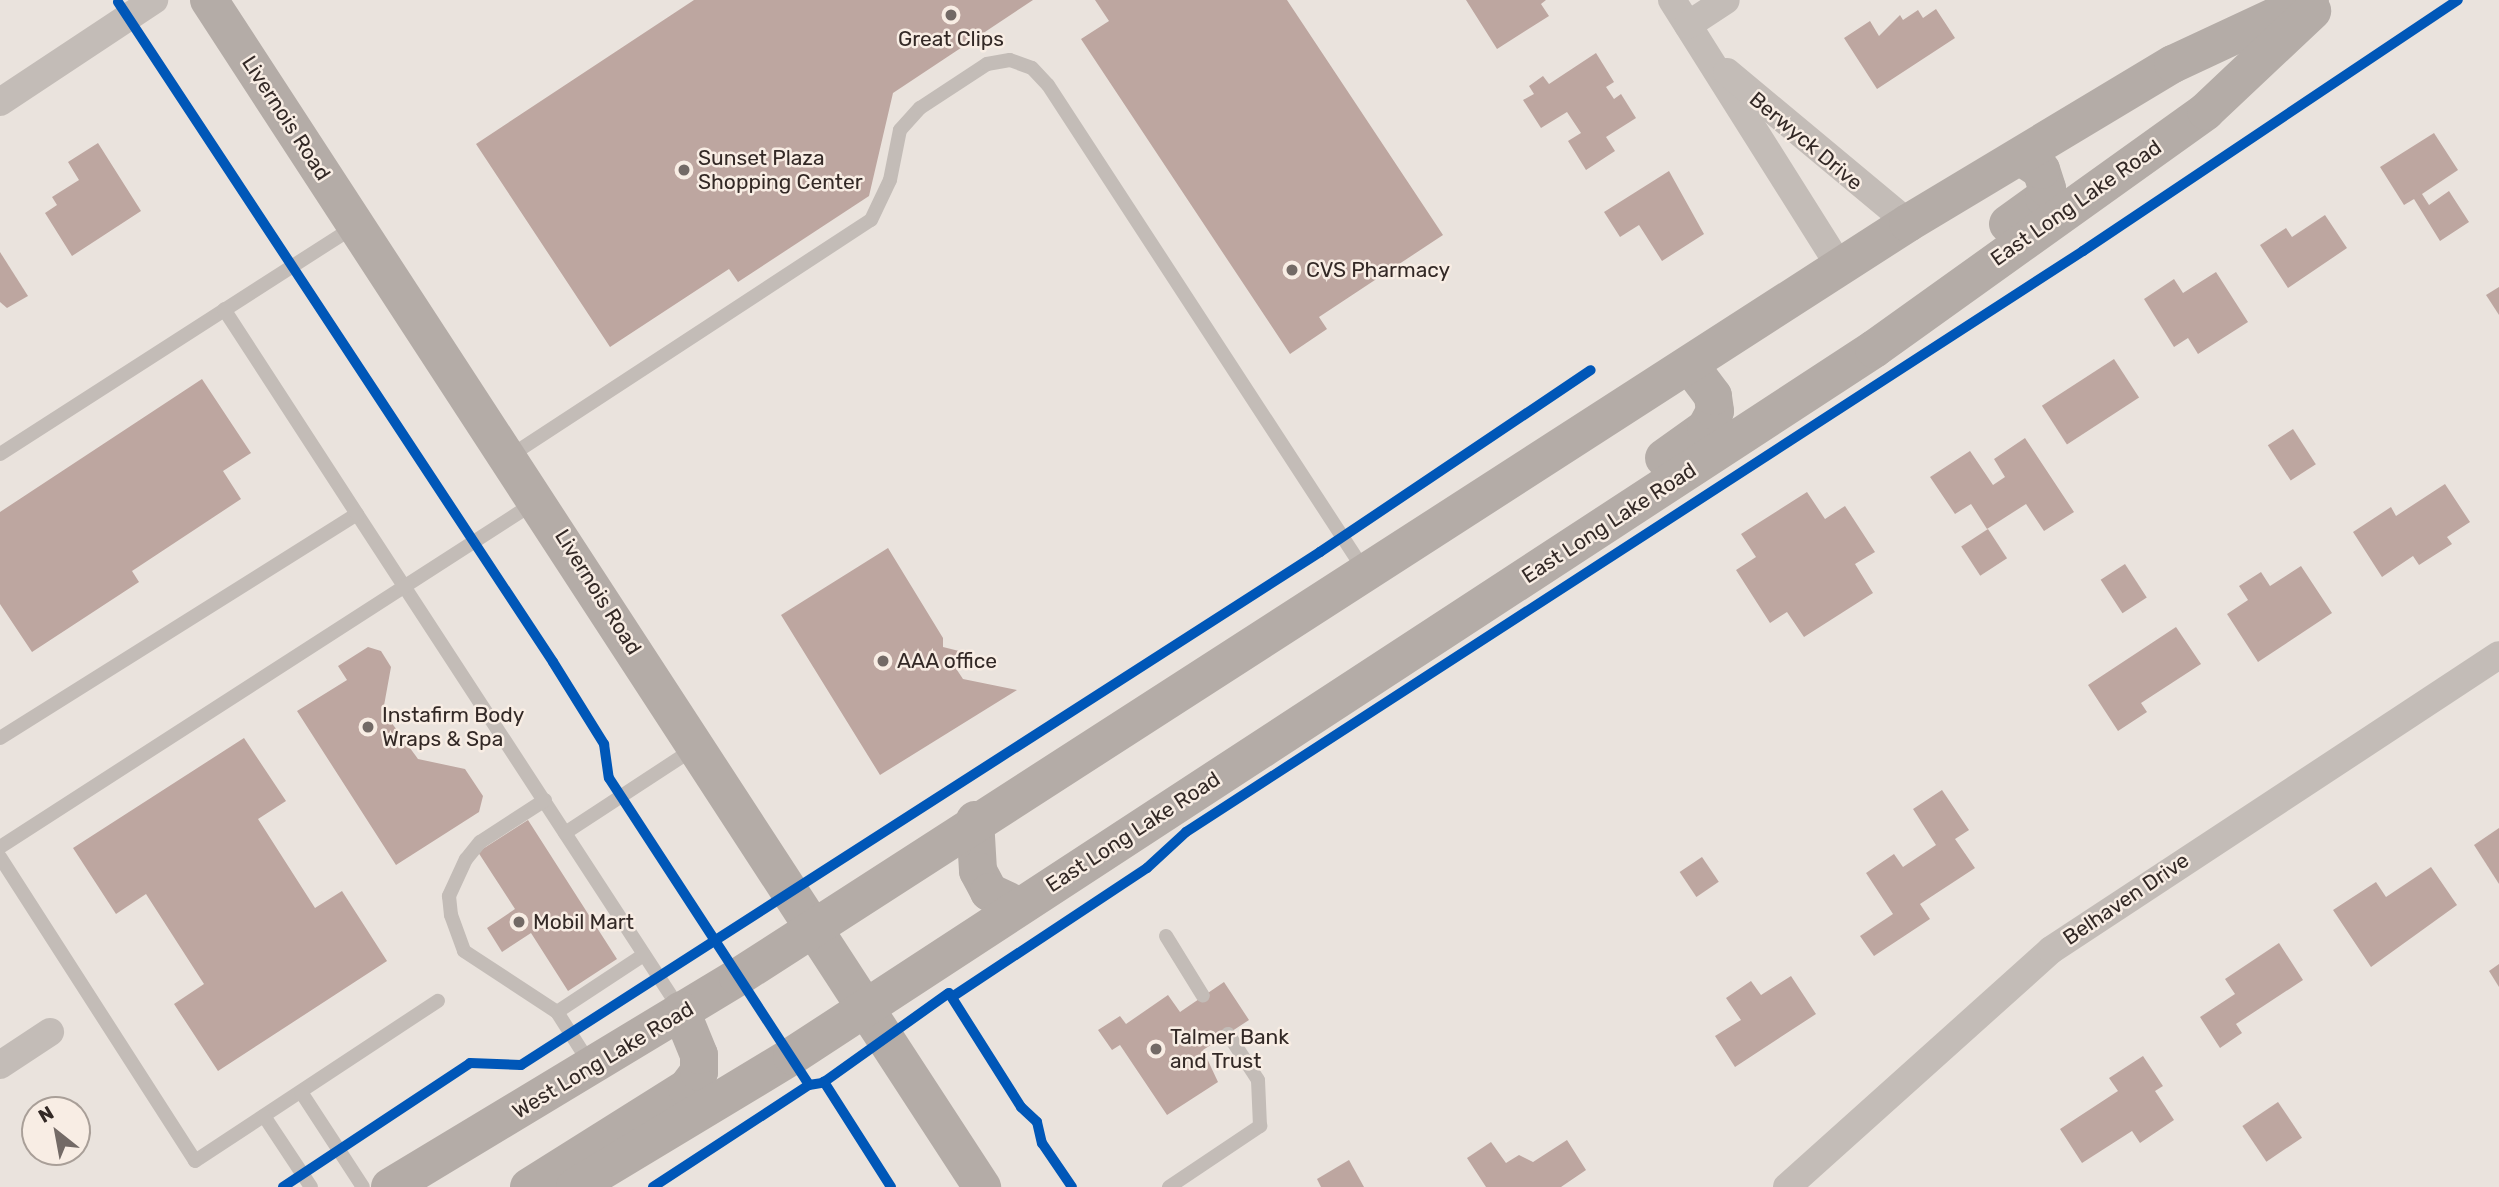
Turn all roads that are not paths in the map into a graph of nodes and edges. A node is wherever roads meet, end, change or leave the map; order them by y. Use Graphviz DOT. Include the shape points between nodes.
graph roads {
  1 [pos="154,0"];
  2 [pos="209,0"];
  3 [pos="1672,0"];
  4 [pos="1726,0"];
  5 [pos="2310,0"];
  6 [pos="2324,0"];
  7 [pos="1688,24"];
  8 [pos="1707,54"];
  9 [pos="0,102"];
  10 [pos="2021,157"];
  11 [pos="1908,223"];
  12 [pos="356,225"];
  13 [pos="1840,267"];
  14 [pos="224,309"];
  15 [pos="1852,364"];
  16 [pos="1691,366"];
  17 [pos="0,453"];
  18 [pos="510,456"];
  19 [pos="538,500"];
  20 [pos="357,513"];
  21 [pos="1365,571"];
  22 [pos="404,586"];
  23 [pos="2499,655"];
  24 [pos="0,738"];
  25 [pos="696,747"];
  26 [pos="1205,785"];
  27 [pos="545,800"];
  28 [pos="975,820"];
  29 [pos="565,833"];
  30 [pos="0,847"];
  31 [pos="0,857"];
  32 [pos="1019,906"];
  33 [pos="813,928"];
  34 [pos="1166,936"];
  35 [pos="642,956"];
  36 [pos="1203,996"];
  37 [pos="438,1002"];
  38 [pos="864,1007"];
  39 [pos="557,1012"];
  40 [pos="681,1012"];
  41 [pos="50,1032"];
  42 [pos="1228,1034"];
  43 [pos="0,1065"];
  44 [pos="581,1072"];
  45 [pos="301,1092"];
  46 [pos="264,1116"];
  47 [pos="1796,1184"];
  48 [pos="312,1187"];
  49 [pos="363,1187"];
  50 [pos="390,1187"];
  51 [pos="432,1187"];
  52 [pos="529,1187"];
  53 [pos="575,1187"];
  54 [pos="982,1187"];
  55 [pos="1169,1187"];
  1 -- 9 [label="street"];
  2 -- 12 [label="main road, Livernois Road"];
  3 -- 7 [label="street, Berwyck Drive"];
  4 -- 7 [label="street"];
  5 -- 10 [label="main road" via="2174,64"];
  6 -- 15 [label="main road, East Long Lake Road" via="2206,111"];
  7 -- 8 [label="street, Berwyck Drive"];
  8 -- 11 [label="street, Berwyck Drive" via="1772,115"];
  8 -- 13 [label="street, Berwyck Drive"];
  10 -- 11 [label="main road"];
  10 -- 15 [label="main road" via="2041,170 2044,198 1868,323 1849,347"];
  11 -- 13 [label="main road"];
  12 -- 14 [label="lane"];
  12 -- 18 [label="main road, Livernois Road"];
  13 -- 16 [label="main road"];
  14 -- 17 [label="lane"];
  14 -- 20 [label="lane"];
  15 -- 26 [label="main road, East Long Lake Road"];
  16 -- 21 [label="main road"];
  16 -- 26 [label="main road" via="1713,396 1715,411 1706,428 1252,728"];
  18 -- 19 [label="main road, Livernois Road"];
  18 -- 21 [label="lane" via="871,220 891,180 900,130 920,108 987,64 1010,60 1032,68 1048,85"];
  19 -- 22 [label="lane"];
  19 -- 25 [label="main road, Livernois Road"];
  20 -- 22 [label="lane"];
  20 -- 24 [label="lane"];
  21 -- 28 [label="main road"];
  22 -- 27 [label="lane"];
  22 -- 30 [label="lane"];
  23 -- 47 [label="street, Belhaven Drive" via="2051,950"];
  25 -- 29 [label="lane"];
  25 -- 33 [label="main road, Livernois Road"];
  26 -- 32 [label="main road, East Long Lake Road"];
  27 -- 29 [label="lane"];
  27 -- 39 [label="lane" via="480,842 449,896 464,951"];
  28 -- 32 [label="main road" via="978,871 989,892"];
  28 -- 33 [label="main road"];
  29 -- 35 [label="lane"];
  31 -- 46 [label="lane" via="195,1161"];
  32 -- 38 [label="main road, East Long Lake Road"];
  33 -- 38 [label="main road, Livernois Road"];
  33 -- 40 [label="main road, West Long Lake Road"];
  34 -- 36 [label="lane"];
  35 -- 39 [label="lane"];
  35 -- 40 [label="lane"];
  37 -- 45 [label="lane"];
  38 -- 53 [label="main road"];
  38 -- 54 [label="main road, Livernois Road"];
  39 -- 44 [label="lane"];
  40 -- 44 [label="main road, West Long Lake Road"];
  40 -- 52 [label="main road" via="699,1055 699,1072 687,1088"];
  41 -- 43 [label="street"];
  42 -- 55 [label="lane" via="1258,1080 1260,1126"];
  44 -- 50 [label="main road, West Long Lake Road"];
  44 -- 51 [label="main road" via="533,1126"];
  45 -- 46 [label="lane"];
  45 -- 49 [label="lane"];
  46 -- 48 [label="lane"];
}
